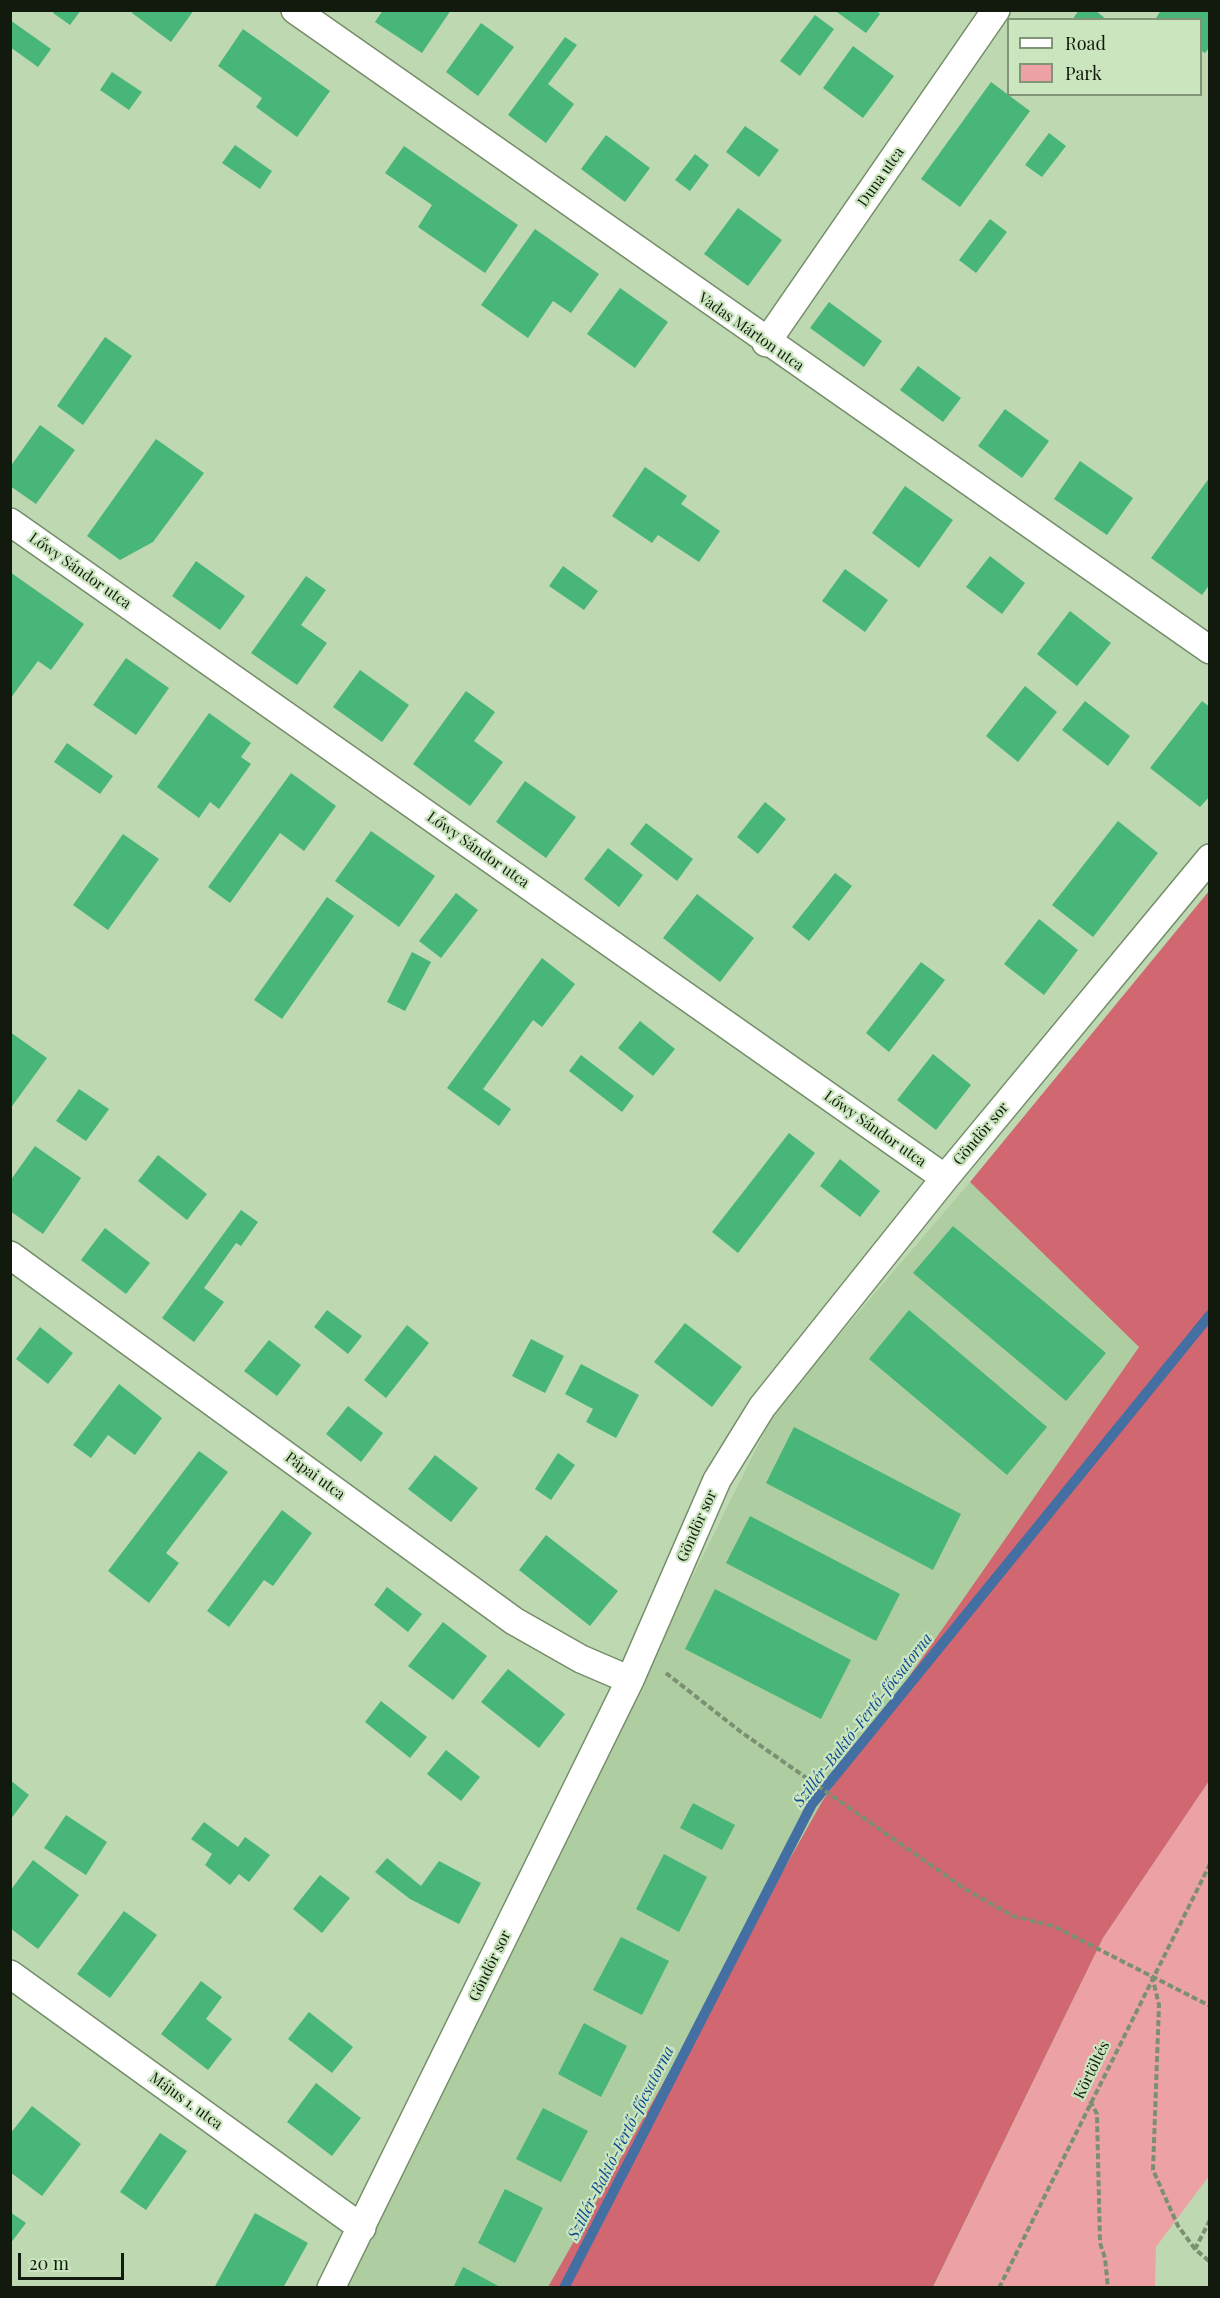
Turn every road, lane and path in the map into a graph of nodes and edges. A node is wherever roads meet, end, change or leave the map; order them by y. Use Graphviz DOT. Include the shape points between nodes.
graph roads {
  1 [pos="295,10"];
  2 [pos="996,10"];
  3 [pos="766,343"];
  4 [pos="10,522"];
  5 [pos="1209,650"];
  6 [pos="1209,858"];
  7 [pos="945,1178"];
  8 [pos="10,1255"];
  9 [pos="641,1653"];
  10 [pos="630,1680"];
  11 [pos="1209,1864"];
  12 [pos="10,1974"];
  13 [pos="1152,1975"];
  14 [pos="1209,2006"];
  15 [pos="1090,2101"];
  16 [pos="1209,2220"];
  17 [pos="362,2228"];
  18 [pos="1195,2249"];
  19 [pos="1209,2262"];
  20 [pos="331,2288"];
  21 [pos="999,2288"];
  22 [pos="1108,2288"];
  1 -- 3 [label="street, Vadas Márton utca"];
  2 -- 3 [label="street, Duna utca"];
  3 -- 5 [label="street, Vadas Márton utca"];
  4 -- 7 [label="street, Lőwy Sándor utca"];
  6 -- 7 [label="street, Göndör sor"];
  7 -- 9 [label="street, Göndör sor" via="762,1407 717,1480"];
  8 -- 10 [label="street, Pápai utca" via="514,1621 581,1659"];
  9 -- 10 [label="street, Göndör sor"];
  9 -- 13 [label="path" via="741,1732 965,1889 1013,1916 1053,1926"];
  10 -- 17 [label="street, Göndör sor"];
  11 -- 13 [label="path, Körtöltés"];
  12 -- 17 [label="street, Május 1. utca"];
  13 -- 14 [label="path"];
  13 -- 15 [label="path, Körtöltés"];
  13 -- 18 [label="path" via="1159,2005 1153,2170 1178,2226"];
  15 -- 21 [label="path, Körtöltés"];
  15 -- 22 [label="path" via="1097,2114 1100,2243"];
  16 -- 18 [label="path"];
  17 -- 20 [label="street, Göndör sor"];
  18 -- 19 [label="path"];
}
